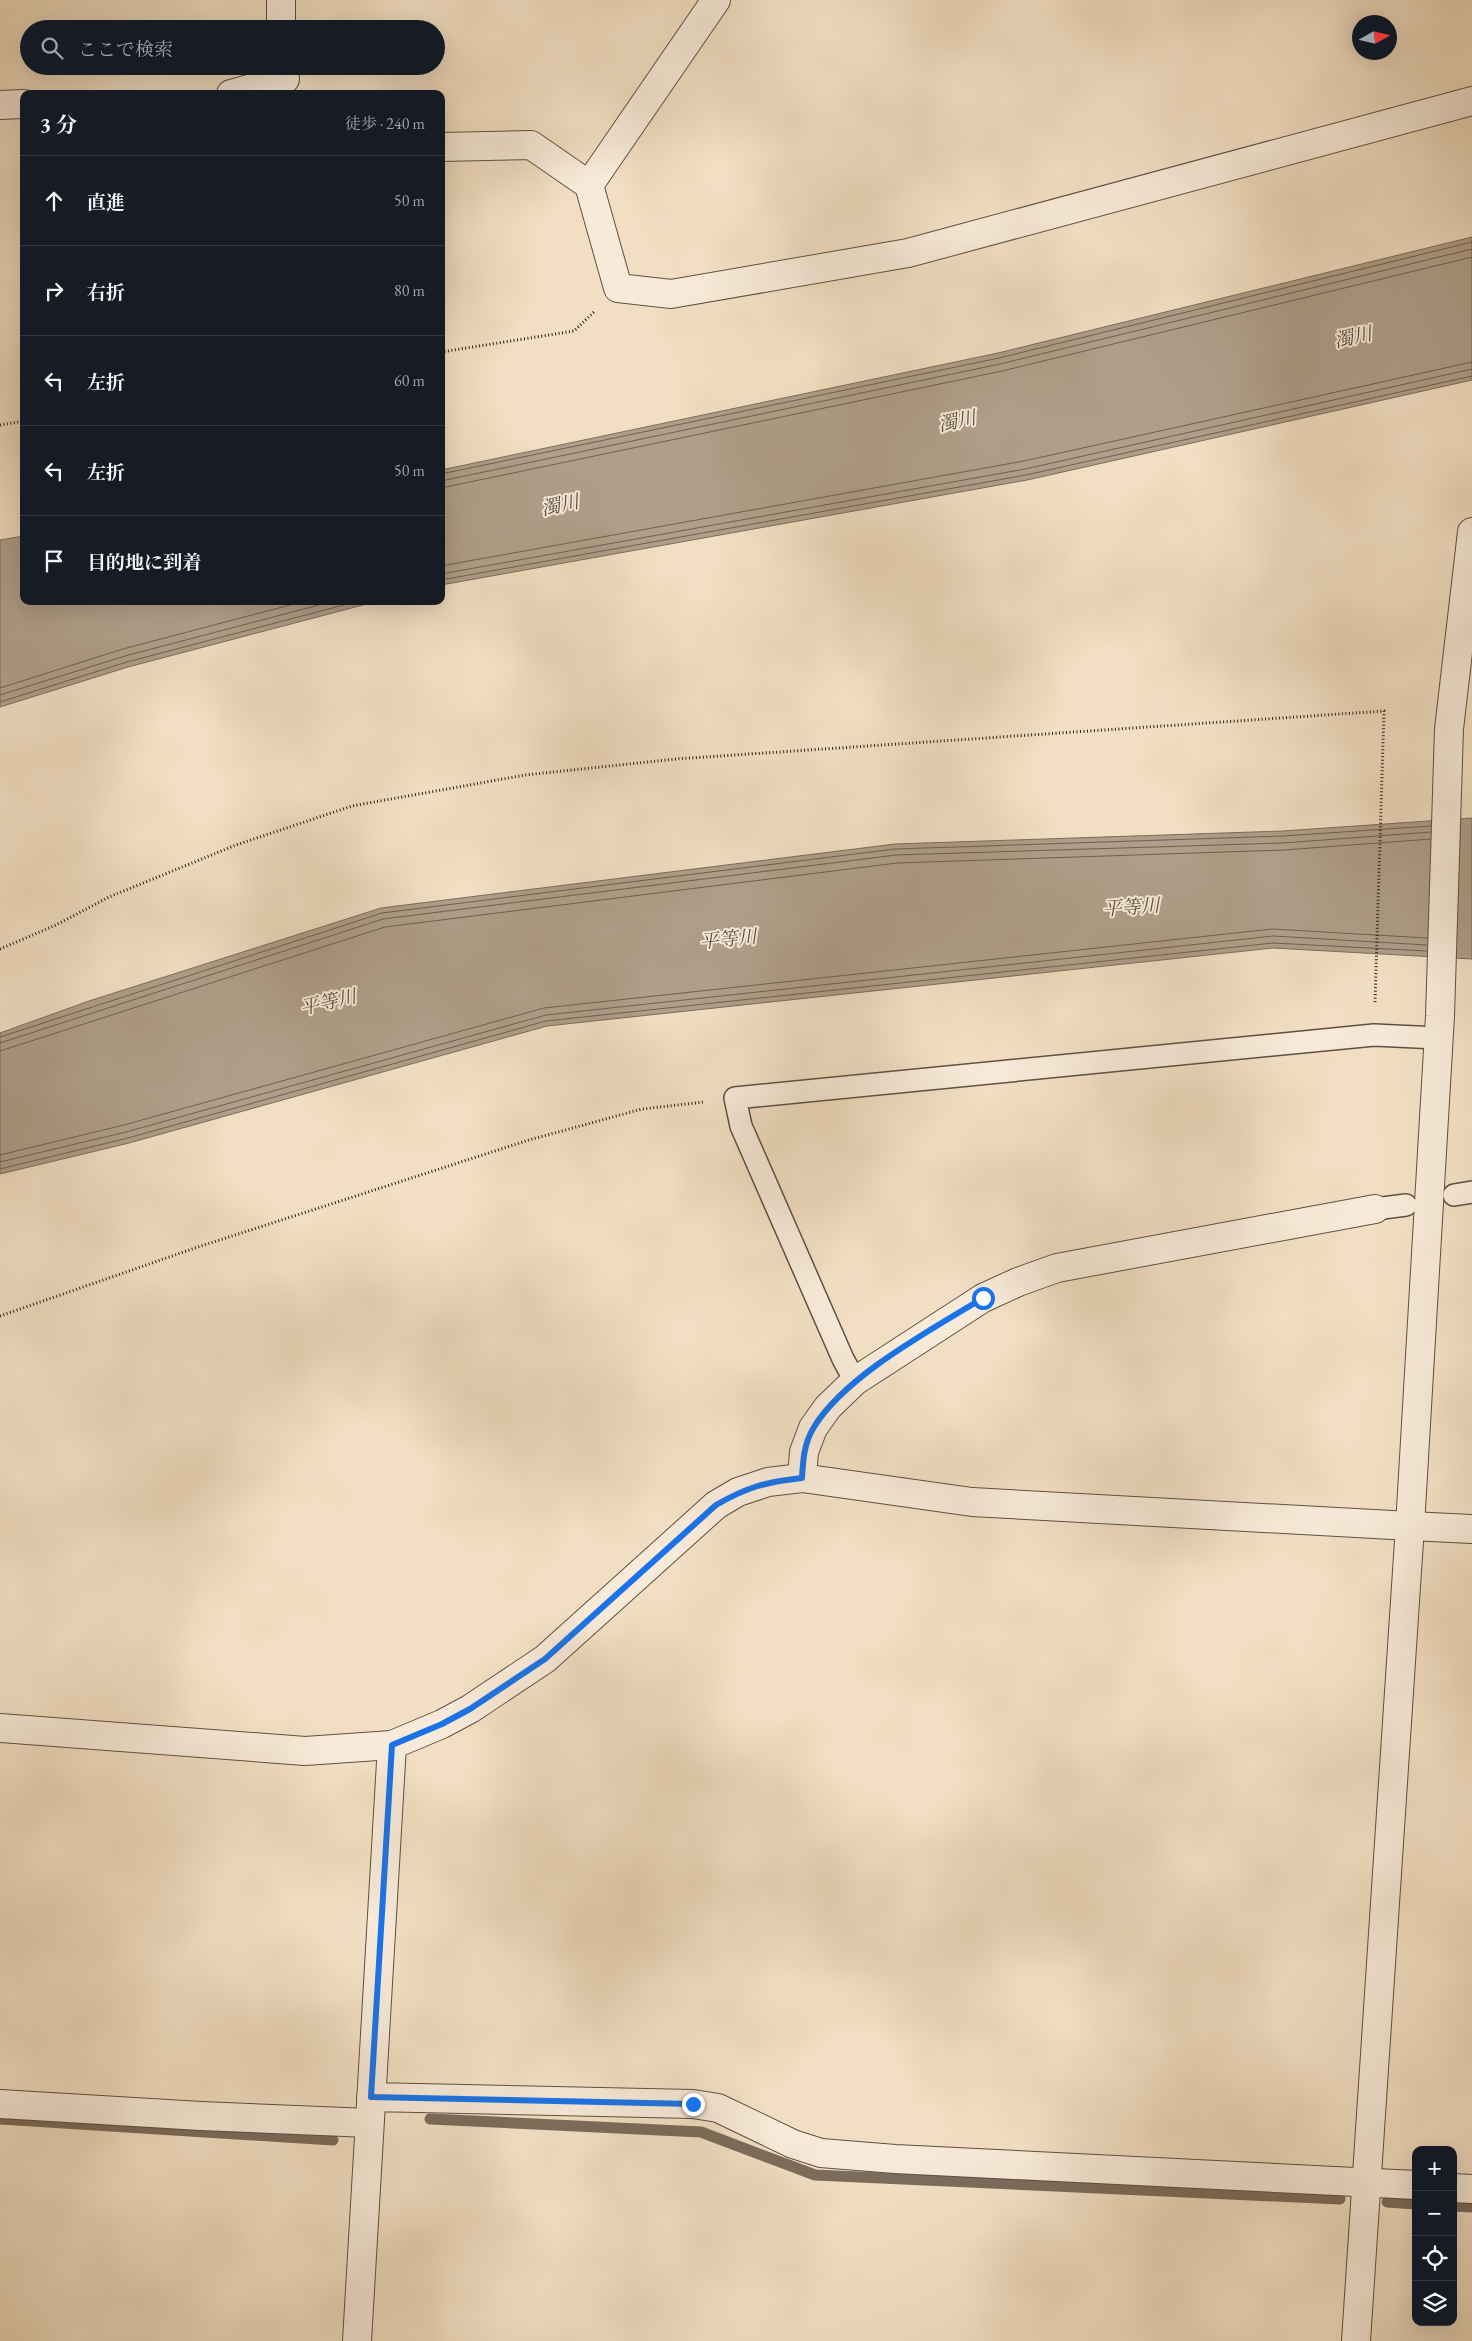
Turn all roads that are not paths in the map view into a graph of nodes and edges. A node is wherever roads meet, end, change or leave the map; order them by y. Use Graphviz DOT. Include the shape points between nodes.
graph roads {
  1 [pos="281,0"];
  2 [pos="716,0"];
  3 [pos="281,20"];
  4 [pos="290,80"];
  5 [pos="248,90"];
  6 [pos="1472,101"];
  7 [pos="20,104"];
  8 [pos="0,105"];
  9 [pos="445,147"];
  10 [pos="589,185"];
  11 [pos="1470,539"];
  12 [pos="1439,1027"];
  13 [pos="1406,1205"];
  14 [pos="1375,1209"];
  15 [pos="855,1381"];
  16 [pos="802,1478"];
  17 [pos="1410,1526"];
  18 [pos="1472,1529"];
  19 [pos="0,1728"];
  20 [pos="392,1745"];
  21 [pos="0,2104"];
  22 [pos="370,2110"];
  23 [pos="1367,2182"];
  24 [pos="1412,2185"];
  25 [pos="1457,2188"];
  26 [pos="1472,2189"];
  27 [pos="356,2341"];
  28 [pos="1356,2341"];
  1 -- 3 [label="street"];
  2 -- 10 [label="street"];
  4 -- 5 [label="street"];
  6 -- 10 [label="street" via="908,252 671,294 618,288"];
  7 -- 8 [label="street"];
  9 -- 10 [label="street" via="531,145"];
  11 -- 12 [label="street" via="1449,729"];
  12 -- 15 [label="lane" via="735,1098 741,1126"];
  12 -- 17 [label="street"];
  13 -- 14 [label="lane"];
  14 -- 15 [label="street" via="1057,1268 983,1298"];
  15 -- 16 [label="street" via="828,1407 813,1428 804,1452"];
  16 -- 17 [label="street" via="972,1502"];
  16 -- 20 [label="street" via="768,1482 738,1492 716,1505 545,1659 470,1709"];
  17 -- 18 [label="street"];
  17 -- 23 [label="street"];
  19 -- 20 [label="street" via="305,1751"];
  20 -- 22 [label="street"];
  21 -- 22 [label="street" via="201,2116"];
  22 -- 23 [label="street" via="693,2104 718,2108 793,2144 821,2153"];
  22 -- 27 [label="street"];
  23 -- 24 [label="street"];
  23 -- 28 [label="street"];
  25 -- 26 [label="street"];
}
